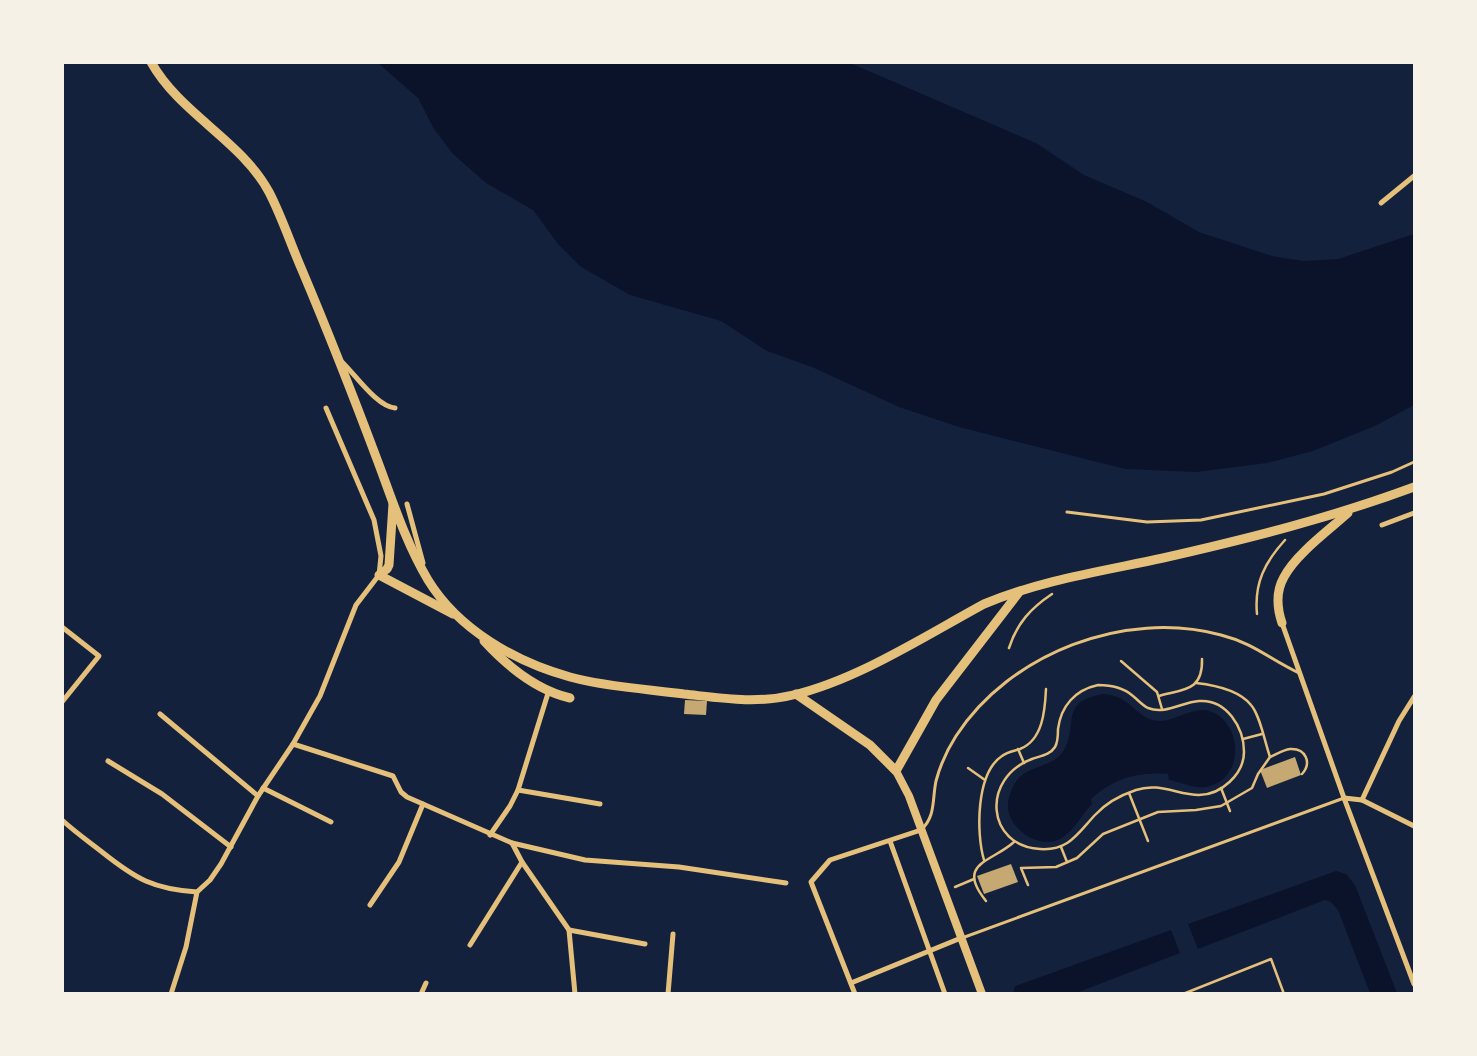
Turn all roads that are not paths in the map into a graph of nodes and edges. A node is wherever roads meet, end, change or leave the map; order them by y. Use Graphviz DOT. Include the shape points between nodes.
graph roads {
  1 [pos="151,62"];
  2 [pos="1414,176"];
  3 [pos="1381,203"];
  4 [pos="339,359"];
  5 [pos="326,408"];
  6 [pos="395,408"];
  7 [pos="1414,462"];
  8 [pos="1414,487"];
  9 [pos="393,500"];
  10 [pos="407,504"];
  11 [pos="1350,511"];
  12 [pos="1067,512"];
  13 [pos="1414,513"];
  14 [pos="1382,525"];
  15 [pos="379,575"];
  16 [pos="427,578"];
  17 [pos="1020,591"];
  18 [pos="455,615"];
  19 [pos="1282,622"];
  20 [pos="62,627"];
  21 [pos="476,631"];
  22 [pos="1301,674"];
  23 [pos="549,690"];
  24 [pos="796,694"];
  25 [pos="1414,697"];
  26 [pos="570,698"];
  27 [pos="62,702"];
  28 [pos="160,714"];
  29 [pos="293,744"];
  30 [pos="108,761"];
  31 [pos="896,770"];
  32 [pos="264,788"];
  33 [pos="518,790"];
  34 [pos="258,796"];
  35 [pos="1344,798"];
  36 [pos="1362,800"];
  37 [pos="423,804"];
  38 [pos="600,804"];
  39 [pos="62,820"];
  40 [pos="331,822"];
  41 [pos="1414,826"];
  42 [pos="921,830"];
  43 [pos="490,835"];
  44 [pos="890,841"];
  45 [pos="512,843"];
  46 [pos="231,848"];
  47 [pos="522,862"];
  48 [pos="786,883"];
  49 [pos="197,892"];
  50 [pos="370,905"];
  51 [pos="569,930"];
  52 [pos="672,934"];
  53 [pos="961,938"];
  54 [pos="645,944"];
  55 [pos="470,946"];
  56 [pos="930,951"];
  57 [pos="426,983"];
  58 [pos="851,983"];
  59 [pos="1414,984"];
  60 [pos="171,994"];
  61 [pos="421,994"];
  62 [pos="575,994"];
  63 [pos="668,994"];
  64 [pos="855,994"];
  65 [pos="945,994"];
  66 [pos="982,994"];
  1 -- 4 [label="main road" via="157,74 229,144 268,190"];
  2 -- 3 [label="street"];
  4 -- 6 [label="street" via="378,401"];
  4 -- 9 [label="main road"];
  5 -- 15 [label="street" via="374,520 381,556"];
  7 -- 12 [label="lane" via="1324,494 1201,520 1147,522"];
  8 -- 11 [label="main road"];
  9 -- 15 [label="main road" via="389,565"];
  9 -- 16 [label="main road"];
  10 -- 16 [label="street"];
  11 -- 17 [label="main road" via="1295,527"];
  11 -- 19 [label="main road" via="1284,577 1278,596"];
  13 -- 14 [label="street"];
  15 -- 18 [label="main road"];
  15 -- 29 [label="street" via="356,605 320,696"];
  16 -- 18 [label="main road"];
  17 -- 24 [label="main road" via="984,604 848,676"];
  17 -- 31 [label="main road" via="936,700"];
  18 -- 21 [label="main road"];
  19 -- 22 [label="street"];
  20 -- 27 [label="street" via="100,656"];
  21 -- 23 [label="main road" via="512,668"];
  21 -- 24 [label="main road" via="506,650 570,677 730,699 758,701"];
  22 -- 35 [label="street"];
  22 -- 42 [label="lane" via="1250,644 1193,628 1151,627 1085,640 1014,675 982,702 956,737 940,768 930,821"];
  23 -- 26 [label="main road"];
  23 -- 33 [label="street"];
  24 -- 31 [label="main road" via="870,745"];
  25 -- 36 [label="street" via="1398,720"];
  28 -- 34 [label="street"];
  29 -- 32 [label="street"];
  29 -- 37 [label="street" via="393,776 401,792"];
  30 -- 46 [label="street" via="162,794"];
  31 -- 42 [label="street"];
  32 -- 34 [label="street"];
  32 -- 40 [label="street"];
  33 -- 38 [label="street"];
  33 -- 43 [label="street"];
  34 -- 46 [label="street"];
  35 -- 36 [label="street"];
  35 -- 53 [label="lane"];
  35 -- 59 [label="street"];
  36 -- 41 [label="street"];
  37 -- 43 [label="street"];
  37 -- 50 [label="street" via="399,862"];
  39 -- 49 [label="street" via="138,879 176,890"];
  42 -- 44 [label="street"];
  42 -- 53 [label="street"];
  43 -- 45 [label="street"];
  44 -- 56 [label="street"];
  44 -- 58 [label="street" via="830,860 811,882"];
  45 -- 47 [label="street"];
  45 -- 48 [label="street" via="585,860 679,867"];
  46 -- 49 [label="street" via="210,880"];
  47 -- 51 [label="street"];
  47 -- 55 [label="street"];
  49 -- 60 [label="street" via="186,947"];
  51 -- 54 [label="street"];
  51 -- 62 [label="street"];
  52 -- 63 [label="street"];
  53 -- 56 [label="street"];
  53 -- 66 [label="street"];
  56 -- 58 [label="street"];
  56 -- 65 [label="street"];
  57 -- 61 [label="street"];
  58 -- 64 [label="street"];
}
